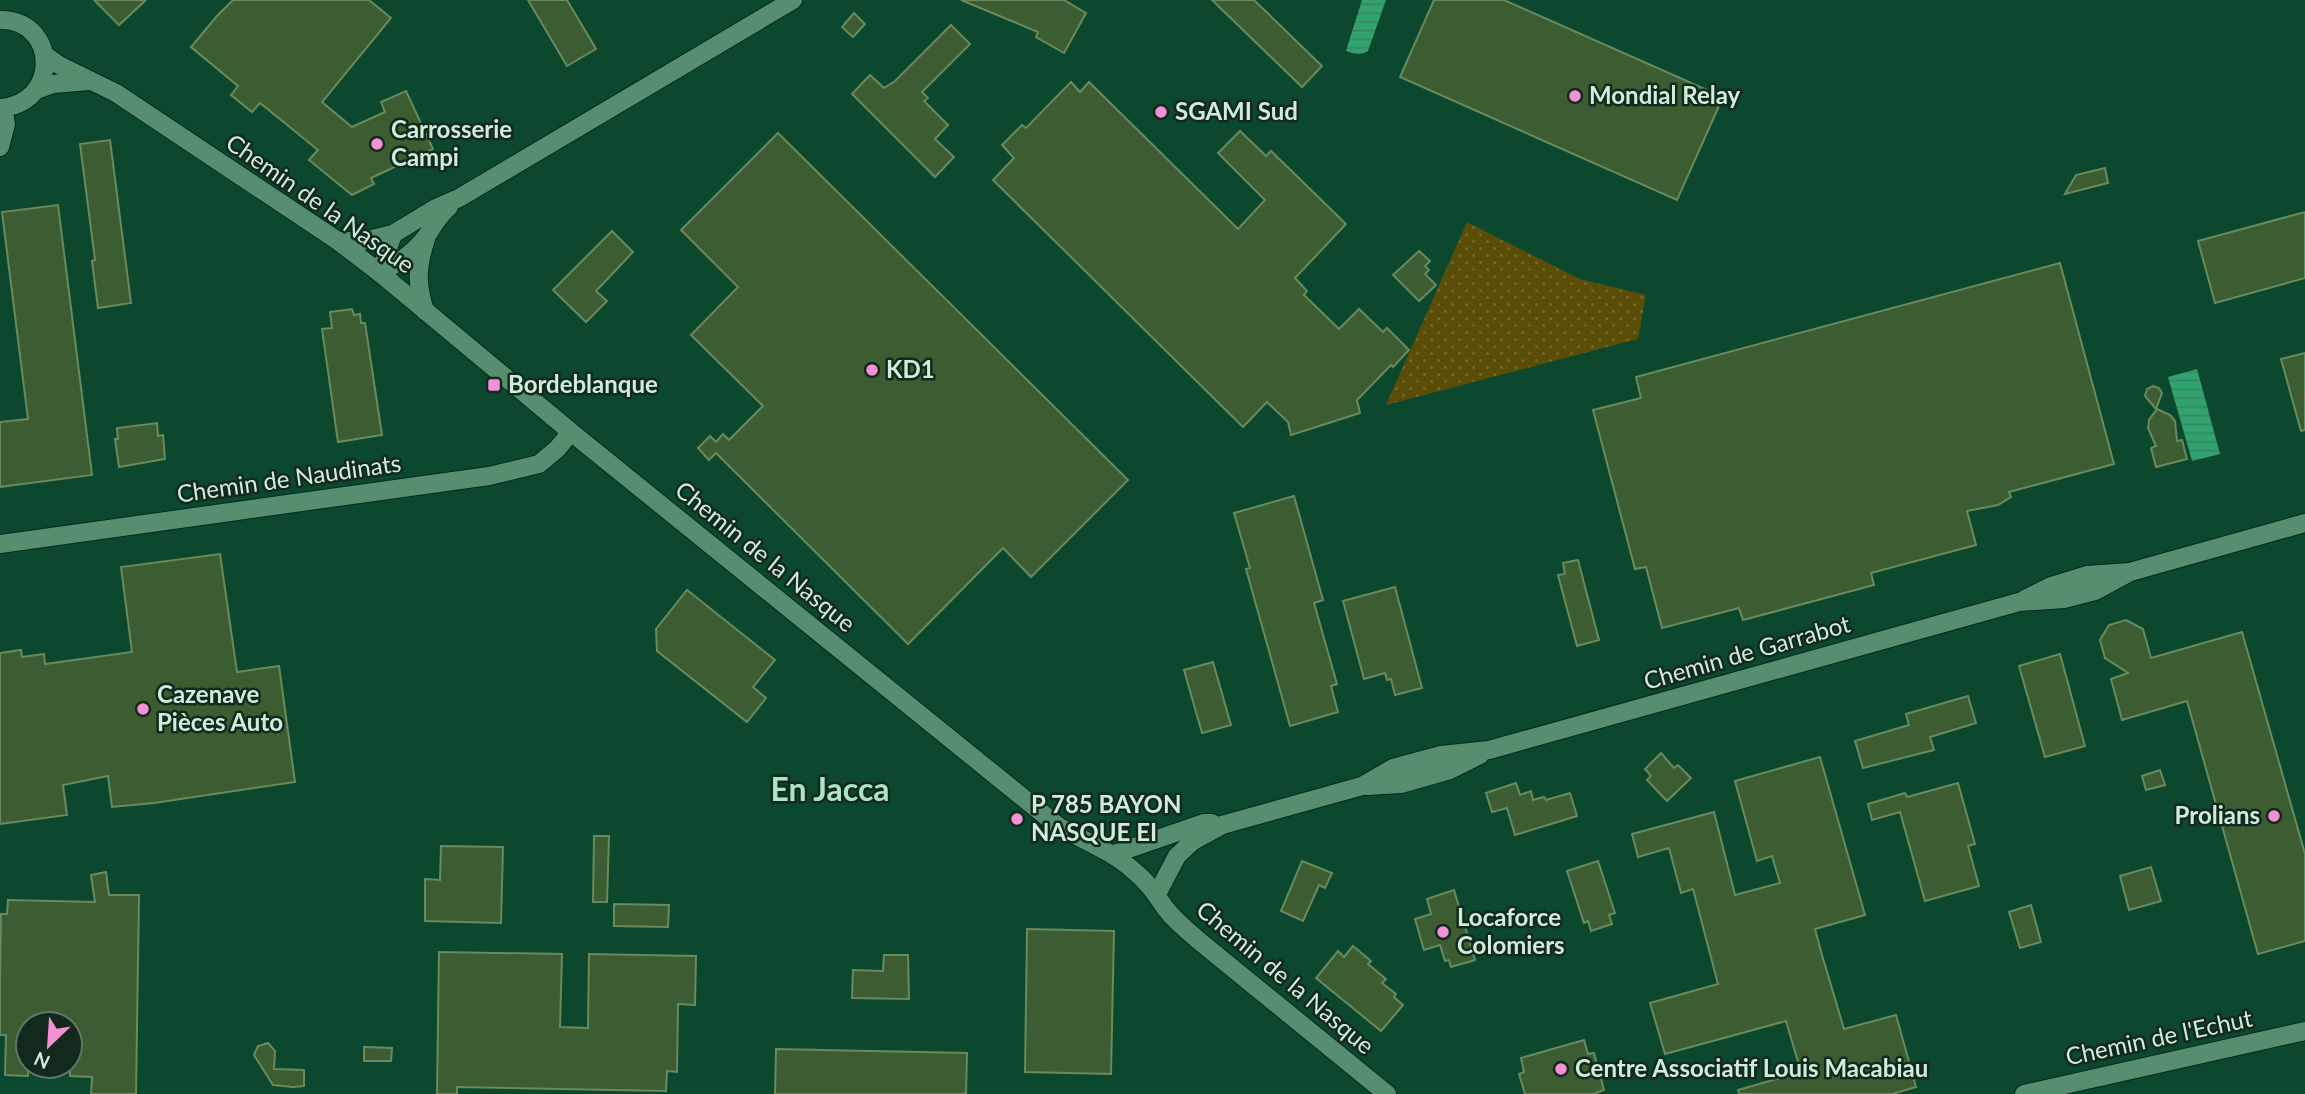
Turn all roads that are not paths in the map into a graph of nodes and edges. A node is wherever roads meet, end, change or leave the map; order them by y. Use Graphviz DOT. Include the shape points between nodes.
graph roads {
  1 [pos="793,0"];
  2 [pos="0,20"];
  3 [pos="45,55"];
  4 [pos="92,81"];
  5 [pos="36,90"];
  6 [pos="1,108"];
  7 [pos="0,147"];
  8 [pos="459,198"];
  9 [pos="393,234"];
  10 [pos="427,235"];
  11 [pos="338,241"];
  12 [pos="380,273"];
  13 [pos="425,310"];
  14 [pos="571,432"];
  15 [pos="2305,523"];
  16 [pos="0,544"];
  17 [pos="1223,825"];
  18 [pos="1114,854"];
  19 [pos="1157,894"];
  20 [pos="2305,1031"];
  21 [pos="1387,1094"];
  22 [pos="2024,1094"];
  1 -- 8 [label="street"];
  2 -- 3 [label="street" via="32,31"];
  3 -- 4 [label="street, Chemin de la Nasque"];
  3 -- 5 [label="street" via="45,70"];
  4 -- 5 [label="street"];
  4 -- 11 [label="street, Chemin de la Nasque"];
  5 -- 6 [label="street" via="18,105"];
  6 -- 7 [label="street" via="6,124"];
  8 -- 9 [label="street"];
  8 -- 10 [label="street" via="437,217"];
  9 -- 11 [label="street"];
  9 -- 12 [label="street"];
  10 -- 12 [label="street"];
  10 -- 13 [label="street" via="417,276"];
  11 -- 12 [label="street, Chemin de la Nasque"];
  12 -- 13 [label="street, Chemin de la Nasque"];
  13 -- 14 [label="street, Chemin de la Nasque"];
  14 -- 16 [label="street, Chemin de Naudinats" via="539,464 489,476"];
  14 -- 18 [label="street, Chemin de la Nasque" via="1058,826"];
  15 -- 17 [label="street, Chemin de Garrabot" via="2130,572 2095,591 2019,602 1489,750 1441,755 1393,768 1362,786"];
  17 -- 18 [label="street, Chemin de Garrabot" via="1204,823"];
  17 -- 19 [label="street, Chemin de Garrabot" via="1177,856"];
  18 -- 19 [label="street, Chemin de la Nasque"];
  19 -- 21 [label="street, Chemin de la Nasque" via="1198,940"];
  20 -- 22 [label="street, Chemin de l'Echut"];
}
